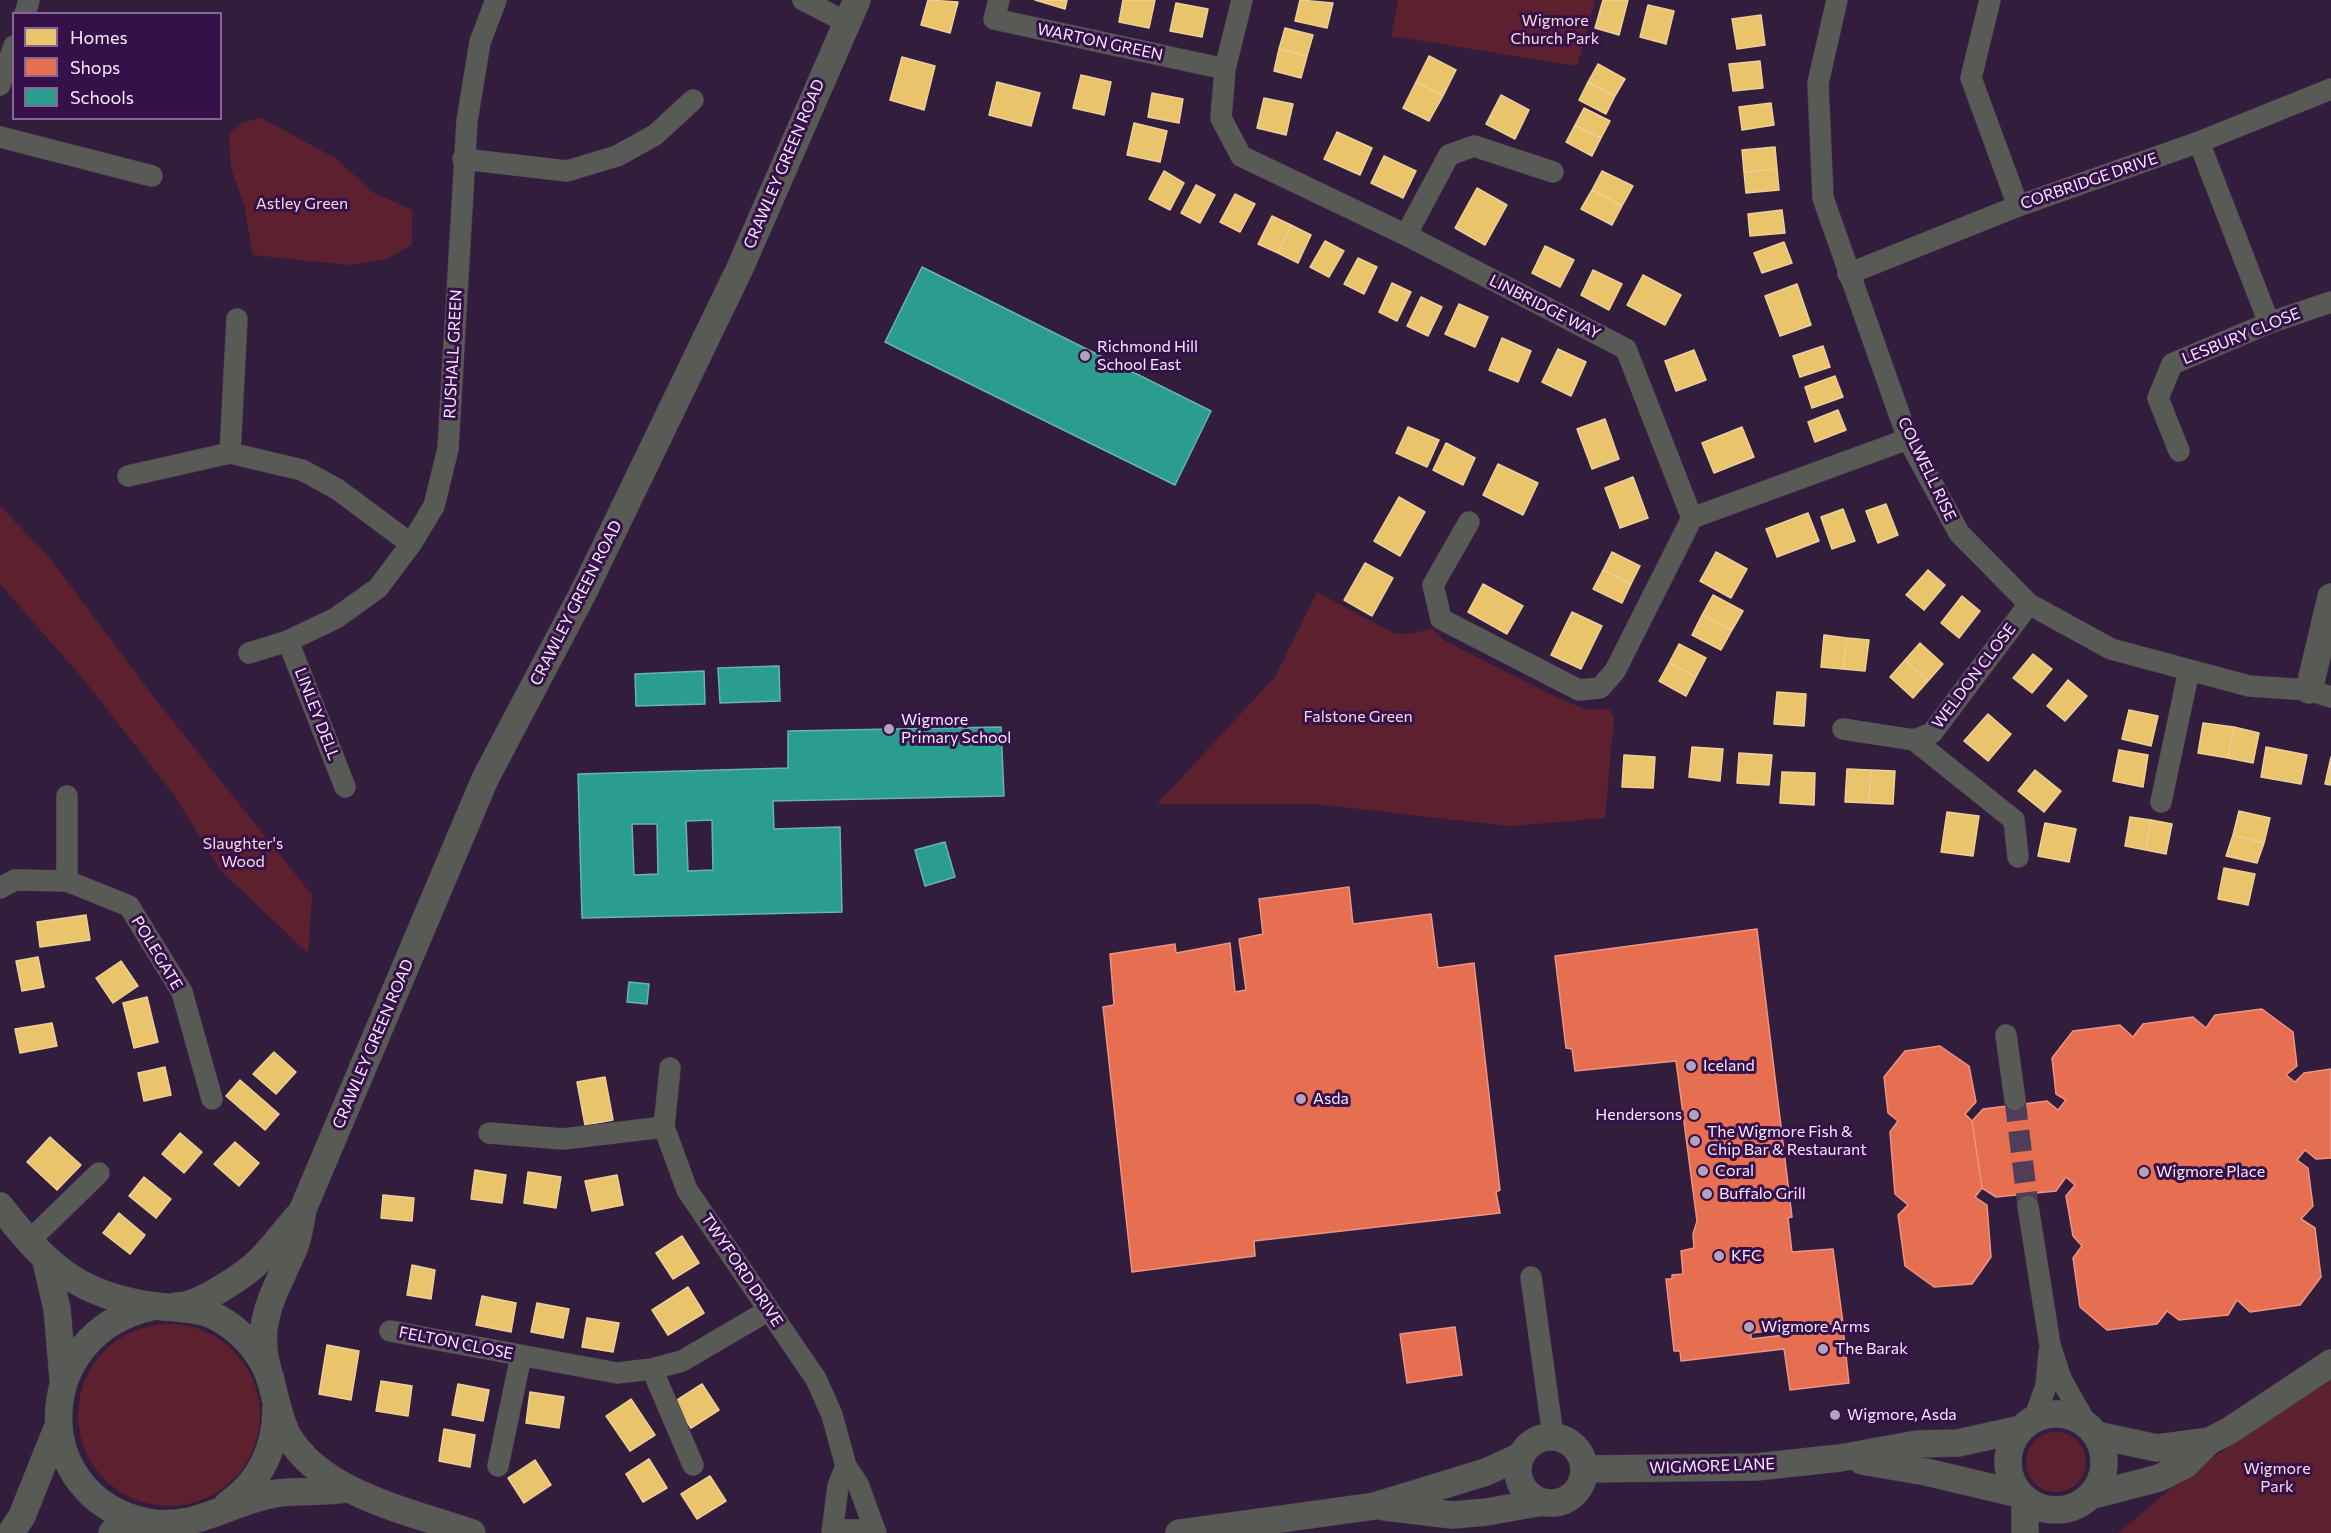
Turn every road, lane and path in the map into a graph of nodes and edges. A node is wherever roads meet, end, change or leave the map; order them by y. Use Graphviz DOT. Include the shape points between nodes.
graph roads {
  1 [pos="496,0"];
  2 [pos="803,0"];
  3 [pos="999,0"];
  4 [pos="1242,0"];
  5 [pos="1837,0"];
  6 [pos="1990,0"];
  7 [pos="851,11"];
  8 [pos="12,52"];
  9 [pos="1225,69"];
  10 [pos="0,85"];
  11 [pos="2331,89"];
  12 [pos="693,100"];
  13 [pos="0,137"];
  14 [pos="2199,142"];
  15 [pos="463,159"];
  16 [pos="1552,172"];
  17 [pos="152,176"];
  18 [pos="2018,206"];
  19 [pos="1406,235"];
  20 [pos="1848,274"];
  21 [pos="2331,302"];
  22 [pos="237,319"];
  23 [pos="2269,323"];
  24 [pos="1908,439"];
  25 [pos="2179,451"];
  26 [pos="230,453"];
  27 [pos="128,476"];
  28 [pos="1692,518"];
  29 [pos="1469,522"];
  30 [pos="411,544"];
  31 [pos="2331,597"];
  32 [pos="2029,604"];
  33 [pos="288,641"];
  34 [pos="249,653"];
  35 [pos="2190,670"];
  36 [pos="2320,694"];
  37 [pos="1843,729"];
  38 [pos="1914,740"];
  39 [pos="345,788"];
  40 [pos="67,796"];
  41 [pos="2161,802"];
  42 [pos="2018,857"];
  43 [pos="67,881"];
  44 [pos="0,888"];
  45 [pos="2006,1035"];
  46 [pos="670,1068"];
  47 [pos="212,1099"];
  48 [pos="2015,1100"];
  49 [pos="663,1127"];
  50 [pos="489,1133"];
  51 [pos="99,1173"];
  52 [pos="0,1206"];
  53 [pos="2028,1206"];
  54 [pos="303,1209"];
  55 [pos="37,1252"];
  56 [pos="1531,1277"];
  57 [pos="166,1306"];
  58 [pos="769,1310"];
  59 [pos="390,1331"];
  60 [pos="2050,1345"];
  61 [pos="521,1356"];
  62 [pos="2331,1363"];
  63 [pos="652,1369"];
  64 [pos="63,1382"];
  65 [pos="273,1389"];
  66 [pos="2028,1424"];
  67 [pos="58,1426"];
  68 [pos="2091,1430"];
  69 [pos="1553,1437"];
  70 [pos="2209,1441"];
  71 [pos="1520,1457"];
  72 [pos="1840,1458"];
  73 [pos="498,1466"];
  74 [pos="693,1466"];
  75 [pos="846,1466"];
  76 [pos="1584,1469"];
  77 [pos="347,1489"];
  78 [pos="2022,1496"];
  79 [pos="2085,1500"];
  80 [pos="1542,1502"];
  81 [pos="1374,1506"];
  82 [pos="217,1512"];
  83 [pos="147,1522"];
  84 [pos="11,1533"];
  85 [pos="112,1533"];
  86 [pos="472,1533"];
  87 [pos="832,1533"];
  88 [pos="843,1533"];
  89 [pos="864,1533"];
  90 [pos="876,1533"];
  91 [pos="1179,1533"];
  92 [pos="2025,1533"];
  93 [pos="2060,1533"];
  1 -- 15 [label="street, RUSHALL GREEN" via="480,42"];
  2 -- 7 [label="street"];
  3 -- 9 [label="street, WARTON GREEN" via="994,19"];
  4 -- 9 [label="street, LINBRIDGE WAY"];
  5 -- 20 [label="street, COLWELL RISE" via="1818,83 1823,198"];
  6 -- 18 [label="street" via="1971,78"];
  7 -- 54 [label="street, CRAWLEY GREEN ROAD" via="740,267 583,593 485,779"];
  8 -- 10 [label="street"];
  9 -- 19 [label="street, LINBRIDGE WAY" via="1221,118 1241,156"];
  11 -- 14 [label="street, CORBRIDGE DRIVE"];
  12 -- 15 [label="street" via="655,135 617,156 567,171"];
  13 -- 17 [label="street"];
  14 -- 18 [label="street, CORBRIDGE DRIVE"];
  14 -- 23 [label="street"];
  15 -- 30 [label="street, RUSHALL GREEN" via="447,449 434,506"];
  16 -- 19 [label="street" via="1474,146 1449,155"];
  18 -- 20 [label="street, CORBRIDGE DRIVE"];
  19 -- 28 [label="street, LINBRIDGE WAY" via="1626,349"];
  20 -- 24 [label="street, COLWELL RISE"];
  21 -- 23 [label="street, LESBURY CLOSE"];
  22 -- 26 [label="street"];
  23 -- 25 [label="street, LESBURY CLOSE" via="2172,364 2158,398"];
  24 -- 28 [label="street"];
  24 -- 32 [label="street, COLWELL RISE" via="1959,533"];
  26 -- 27 [label="street"];
  26 -- 30 [label="street" via="302,470 337,489"];
  28 -- 29 [label="street" via="1615,671 1600,688 1580,690 1441,618 1433,585"];
  30 -- 33 [label="street, RUSHALL GREEN" via="378,588 336,618"];
  31 -- 36 [label="street"];
  32 -- 35 [label="street, COLWELL RISE" via="2111,649"];
  32 -- 38 [label="street, WELDON CLOSE" via="1932,732"];
  33 -- 34 [label="street, RUSHALL GREEN"];
  33 -- 39 [label="street, LINLEY DELL"];
  35 -- 36 [label="street, COLWELL RISE" via="2249,686"];
  35 -- 41 [label="street"];
  37 -- 38 [label="street, WELDON CLOSE"];
  38 -- 42 [label="street, WELDON CLOSE" via="2014,820"];
  40 -- 43 [label="street"];
  43 -- 44 [label="street, POLEGATE" via="15,880"];
  43 -- 47 [label="street, POLEGATE" via="129,906 182,992"];
  45 -- 48 [label="street"];
  46 -- 49 [label="street, TWYFORD DRIVE"];
  49 -- 50 [label="street" via="563,1139"];
  49 -- 58 [label="street, TWYFORD DRIVE" via="687,1190"];
  51 -- 55 [label="street"];
  52 -- 55 [label="street"];
  53 -- 60 [label="street"];
  54 -- 57 [label="street, CRAWLEY GREEN ROAD" via="260,1260 197,1301"];
  54 -- 65 [label="street, CRAWLEY GREEN ROAD" via="296,1245 267,1312 263,1334 263,1358"];
  55 -- 57 [label="street" via="90,1290"];
  55 -- 64 [label="street" via="57,1309"];
  56 -- 69 [label="street"];
  57 -- 64 [label="street" via="132,1311 109,1323 89,1338"];
  57 -- 65 [label="street" via="200,1311 224,1321 255,1350"];
  58 -- 63 [label="street, FELTON CLOSE" via="682,1361"];
  58 -- 75 [label="street, TWYFORD DRIVE" via="816,1379 832,1415"];
  59 -- 61 [label="street, FELTON CLOSE"];
  60 -- 66 [label="street" via="2046,1386"];
  60 -- 68 [label="street" via="2061,1380"];
  61 -- 63 [label="street, FELTON CLOSE" via="617,1372"];
  61 -- 73 [label="street, FELTON CLOSE"];
  62 -- 70 [label="street"];
  63 -- 74 [label="street"];
  64 -- 67 [label="street"];
  65 -- 77 [label="street" via="288,1434 322,1472"];
  65 -- 82 [label="street" via="276,1426 270,1452 257,1476"];
  66 -- 68 [label="street" via="2061,1414 2075,1418"];
  66 -- 72 [label="street, WIGMORE LANE" via="1958,1443 1917,1444"];
  66 -- 78 [label="street" via="2011,1444 2008,1461 2010,1478"];
  67 -- 83 [label="street" via="68,1460 87,1489 114,1510"];
  67 -- 84 [label="street" via="22,1516"];
  68 -- 70 [label="street" via="2157,1448"];
  68 -- 79 [label="street" via="2102,1448 2103,1473"];
  69 -- 71 [label="street" via="1533,1441"];
  69 -- 76 [label="street" via="1563,1438 1578,1450"];
  70 -- 79 [label="street" via="2185,1465 2159,1478"];
  71 -- 80 [label="street" via="1518,1480 1532,1498"];
  71 -- 81 [label="street" via="1486,1472"];
  72 -- 76 [label="street, WIGMORE LANE" via="1756,1467"];
  72 -- 78 [label="street, WIGMORE LANE" via="1926,1472"];
  75 -- 87 [label="street" via="838,1486"];
  75 -- 90 [label="street, TWYFORD DRIVE" via="858,1484"];
  76 -- 80 [label="street" via="1583,1479 1572,1496 1552,1504"];
  77 -- 82 [label="street" via="279,1493"];
  77 -- 86 [label="street"];
  78 -- 79 [label="street" via="2037,1507 2052,1510 2066,1509"];
  78 -- 92 [label="street"];
  79 -- 93 [label="street"];
  80 -- 81 [label="street" via="1452,1515"];
  81 -- 91 [label="street"];
  82 -- 83 [label="street" via="195,1521"];
  83 -- 85 [label="street"];
  88 -- 89 [label="street"];
}
